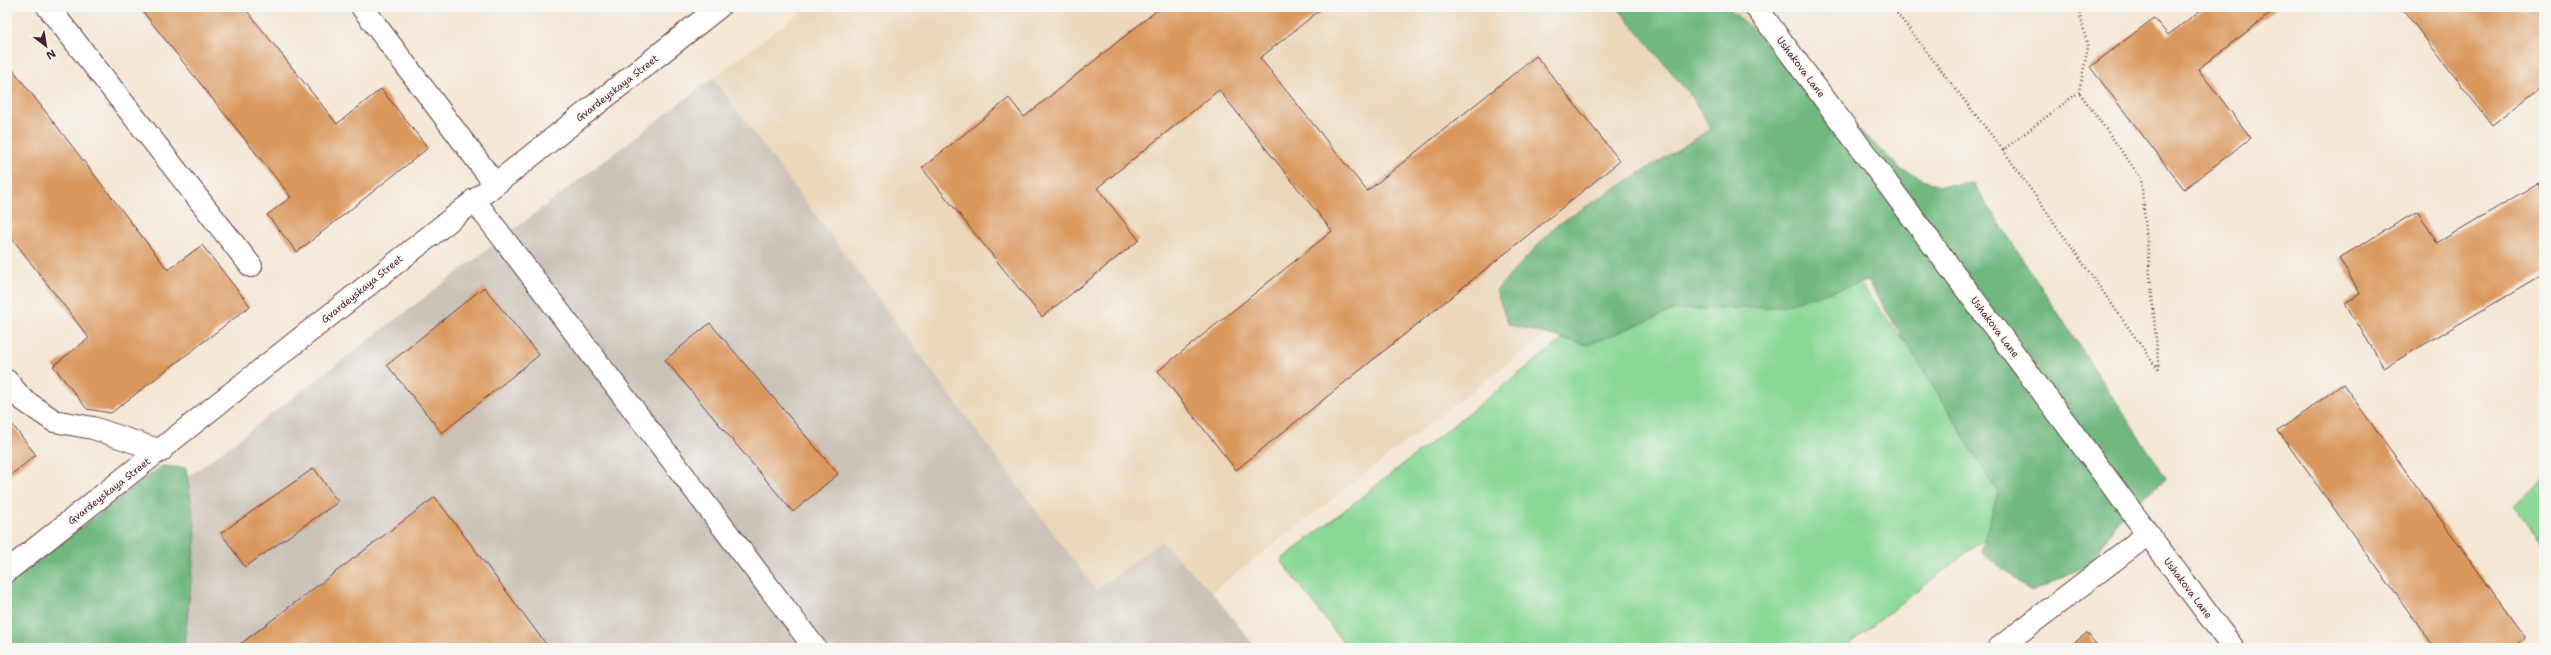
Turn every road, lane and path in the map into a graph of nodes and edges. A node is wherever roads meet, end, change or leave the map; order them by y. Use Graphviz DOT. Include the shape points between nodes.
graph roads {
  1 [pos="48,7"];
  2 [pos="362,7"];
  3 [pos="719,7"];
  4 [pos="1756,7"];
  5 [pos="1892,7"];
  6 [pos="2078,7"];
  7 [pos="2079,92"];
  8 [pos="2003,150"];
  9 [pos="495,184"];
  10 [pos="474,200"];
  11 [pos="251,266"];
  12 [pos="7,381"];
  13 [pos="161,450"];
  14 [pos="2148,534"];
  15 [pos="7,571"];
  16 [pos="815,648"];
  17 [pos="1999,648"];
  18 [pos="2233,648"];
  1 -- 11 [label="street"];
  2 -- 9 [label="street"];
  3 -- 9 [label="street, Gvardeyskaya Street"];
  4 -- 14 [label="street, Ushakova Lane"];
  5 -- 8 [label="path"];
  6 -- 7 [label="path" via="2088,47"];
  7 -- 8 [label="path"];
  7 -- 8 [label="path" via="2141,178 2159,371"];
  9 -- 10 [label="street, Gvardeyskaya Street"];
  10 -- 13 [label="street, Gvardeyskaya Street"];
  10 -- 16 [label="street"];
  12 -- 13 [label="street" via="22,399 54,421 93,428"];
  13 -- 15 [label="street, Gvardeyskaya Street"];
  14 -- 17 [label="street"];
  14 -- 18 [label="street, Ushakova Lane"];
}
